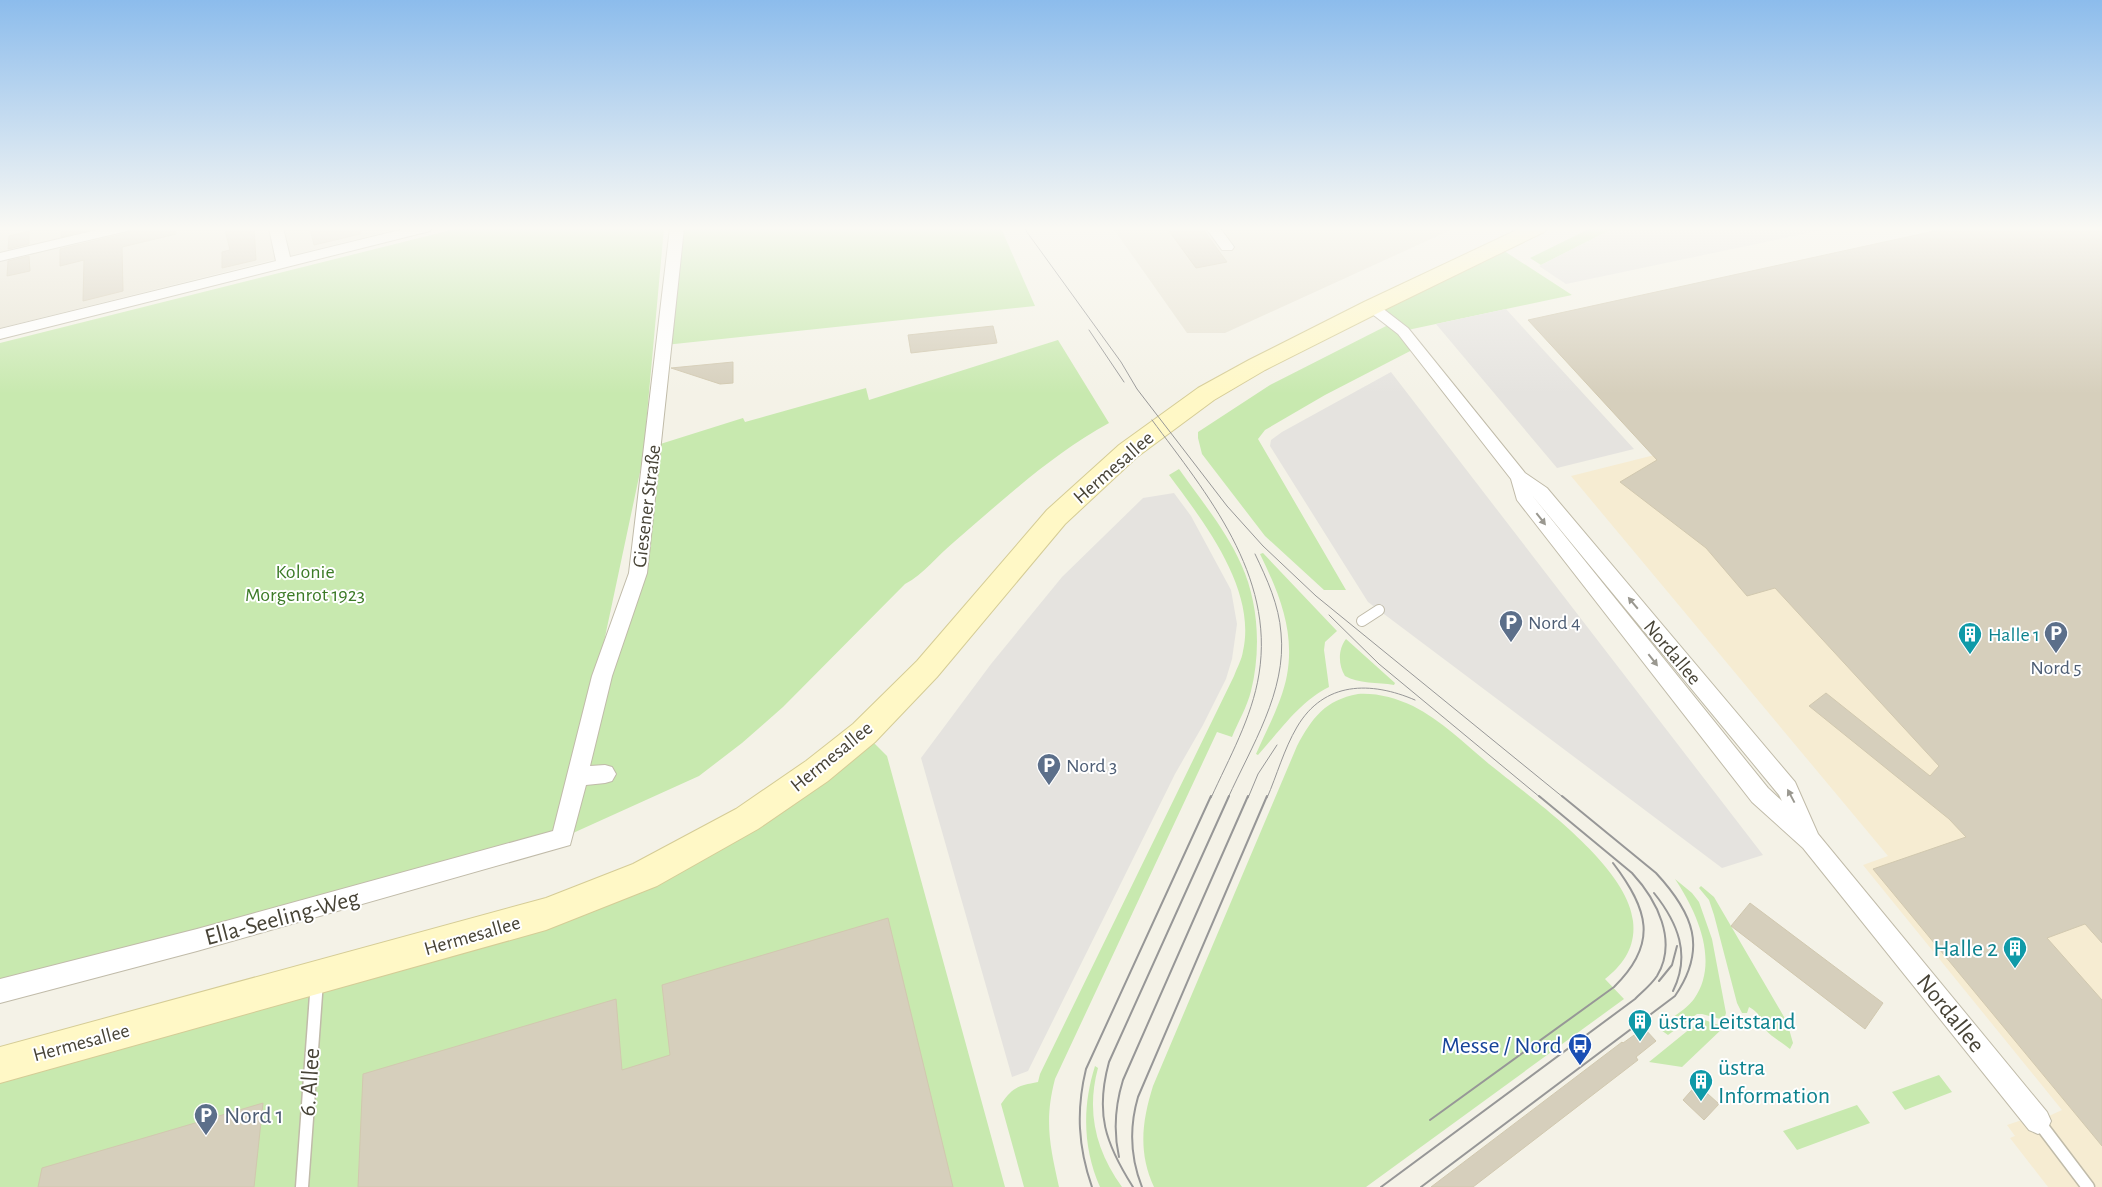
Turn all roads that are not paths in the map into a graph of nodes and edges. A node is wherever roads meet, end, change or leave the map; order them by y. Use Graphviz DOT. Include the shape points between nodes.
graph roads {
  1 [pos="205,283"];
  2 [pos="671,283"];
  3 [pos="1421,283"];
  4 [pos="1372,307"];
  5 [pos="0,334"];
  6 [pos="1379,610"];
  7 [pos="1362,622"];
  8 [pos="605,774"];
  9 [pos="577,776"];
  10 [pos="562,838"];
  11 [pos="317,978"];
  12 [pos="0,990"];
  13 [pos="0,1065"];
  14 [pos="2038,1121"];
  15 [pos="302,1187"];
  16 [pos="2088,1187"];
  1 -- 5 [label="street"];
  2 -- 9 [label="street, Giesener Straße" via="638,573 602,676"];
  3 -- 4 [label="main road, Hermesallee"];
  4 -- 11 [label="main road, Hermesallee" via="1206,394 1128,450 1056,517 927,669 864,733 817,771 747,819 645,875 546,914"];
  4 -- 14 [label="street, Nordallee" via="1403,331 1519,477 1523,496 1760,795 1811,841"];
  6 -- 7 [label="lane"];
  8 -- 9 [label="street"];
  9 -- 10 [label="street, Giesener Straße"];
  10 -- 12 [label="street, Ella-Seeling-Weg" via="197,940"];
  11 -- 13 [label="main road, Hermesallee"];
  11 -- 15 [label="lane, 6. Allee"];
  14 -- 16 [label="lane, Nordallee"];
}
